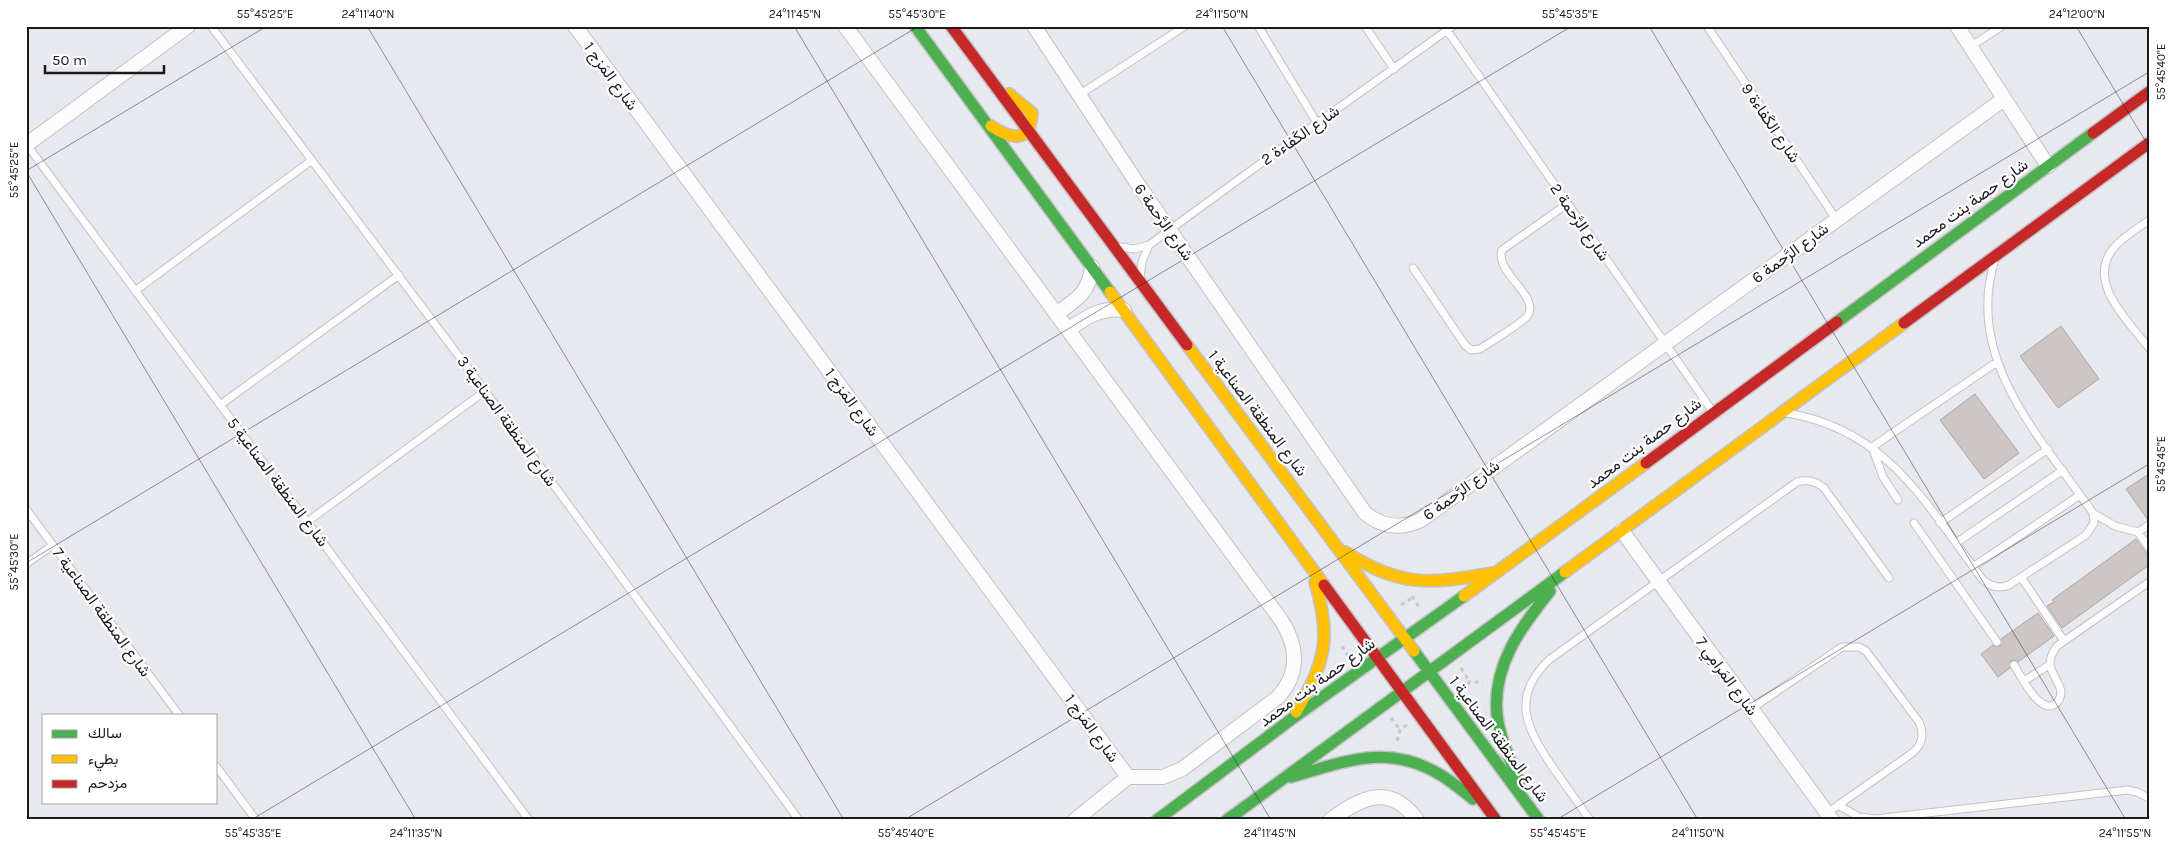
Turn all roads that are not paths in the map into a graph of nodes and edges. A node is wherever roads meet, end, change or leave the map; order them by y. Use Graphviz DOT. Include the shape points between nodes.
graph roads {
  1 [pos="188,26"];
  2 [pos="211,26"];
  3 [pos="575,26"];
  4 [pos="845,26"];
  5 [pos="915,26"];
  6 [pos="951,26"];
  7 [pos="1034,26"];
  8 [pos="1185,26"];
  9 [pos="1258,26"];
  10 [pos="1365,26"];
  11 [pos="1707,26"];
  12 [pos="1957,26"];
  13 [pos="2002,26"];
  14 [pos="1448,28"];
  15 [pos="1970,47"];
  16 [pos="1394,69"];
  17 [pos="2149,92"];
  18 [pos="1079,95"];
  19 [pos="2004,99"];
  20 [pos="985,122"];
  21 [pos="1317,123"];
  22 [pos="1028,130"];
  23 [pos="2149,143"];
  24 [pos="26,145"];
  25 [pos="312,160"];
  26 [pos="2048,166"];
  27 [pos="1567,204"];
  28 [pos="1836,219"];
  29 [pos="2149,220"];
  30 [pos="1169,230"];
  31 [pos="1112,244"];
  32 [pos="1149,245"];
  33 [pos="1997,254"];
  34 [pos="1092,268"];
  35 [pos="1413,268"];
  36 [pos="399,275"];
  37 [pos="1140,281"];
  38 [pos="135,291"];
  39 [pos="1124,310"];
  40 [pos="1056,314"];
  41 [pos="1068,330"];
  42 [pos="1665,342"];
  43 [pos="2149,348"];
  44 [pos="1997,362"];
  45 [pos="485,391"];
  46 [pos="220,405"];
  47 [pos="1713,412"];
  48 [pos="1782,413"];
  49 [pos="1872,448"];
  50 [pos="2048,449"];
  51 [pos="2063,470"];
  52 [pos="2080,495"];
  53 [pos="1898,500"];
  54 [pos="26,508"];
  55 [pos="2093,513"];
  56 [pos="307,522"];
  57 [pos="1914,523"];
  58 [pos="1940,523"];
  59 [pos="2149,526"];
  60 [pos="1622,531"];
  61 [pos="2138,532"];
  62 [pos="1956,544"];
  63 [pos="53,545"];
  64 [pos="1338,548"];
  65 [pos="2149,548"];
  66 [pos="26,564"];
  67 [pos="1309,565"];
  68 [pos="1973,567"];
  69 [pos="1566,572"];
  70 [pos="1496,573"];
  71 [pos="2021,577"];
  72 [pos="1889,578"];
  73 [pos="1658,581"];
  74 [pos="2149,582"];
  75 [pos="1405,639"];
  76 [pos="2064,641"];
  77 [pos="1997,642"];
  78 [pos="1377,658"];
  79 [pos="2014,665"];
  80 [pos="2049,665"];
  81 [pos="1428,670"];
  82 [pos="2024,681"];
  83 [pos="1401,691"];
  84 [pos="1751,709"];
  85 [pos="178,714"];
  86 [pos="1293,718"];
  87 [pos="218,769"];
  88 [pos="1128,777"];
  89 [pos="1280,780"];
  90 [pos="2149,798"];
  91 [pos="1530,808"];
  92 [pos="1833,813"];
  93 [pos="1492,815"];
  94 [pos="256,820"];
  95 [pos="529,820"];
  96 [pos="799,820"];
  97 [pos="1075,820"];
  98 [pos="1157,820"];
  99 [pos="1227,820"];
  100 [pos="1330,820"];
  101 [pos="1416,820"];
  102 [pos="1539,820"];
  103 [pos="1590,820"];
  1 -- 24 [label="street"];
  2 -- 25 [label="lane, شارع المنطقة الصناعية 3"];
  3 -- 88 [label="street, شارع المَزج 1"];
  4 -- 40 [label="street"];
  5 -- 20 [label="main road"];
  6 -- 22 [label="main road, شارع المنطقة الصناعية 1"];
  7 -- 18 [label="street, شارع الرَّحمة 6"];
  8 -- 18 [label="lane"];
  9 -- 21 [label="lane"];
  10 -- 16 [label="lane"];
  11 -- 28 [label="lane, شارع الكَفاءة 9"];
  12 -- 15 [label="street"];
  13 -- 15 [label="lane"];
  14 -- 16 [label="lane, شارع الكَفاءة 2"];
  14 -- 27 [label="lane, شارع الرَّحمة 2"];
  15 -- 19 [label="street"];
  16 -- 21 [label="lane, شارع الكَفاءة 2"];
  17 -- 26 [label="main road, شارع حصة بنت محمد"];
  18 -- 30 [label="street, شارع الرَّحمة 6"];
  19 -- 26 [label="street"];
  19 -- 28 [label="street, شارع الرَّحمة 6"];
  20 -- 22 [label="main road" via="1009,136 1019,136"];
  20 -- 34 [label="main road"];
  21 -- 30 [label="lane, شارع الكَفاءة 2"];
  22 -- 31 [label="main road, شارع المنطقة الصناعية 1"];
  23 -- 33 [label="main road"];
  24 -- 38 [label="lane, شارع المنطقة الصناعية 5"];
  25 -- 36 [label="lane, شارع المنطقة الصناعية 3"];
  25 -- 38 [label="lane"];
  26 -- 47 [label="main road, شارع حصة بنت محمد"];
  27 -- 35 [label="lane" via="1502,250 1500,258 1529,302 1530,310 1525,319 1480,349 1471,350 1465,345"];
  27 -- 42 [label="lane, شارع الرَّحمة 2"];
  28 -- 42 [label="street, شارع الرَّحمة 6"];
  29 -- 43 [label="lane" via="2112,250 2104,268 2110,296"];
  30 -- 32 [label="lane, شارع الكَفاءة 2"];
  30 -- 42 [label="street, شارع الرَّحمة 6" via="1365,512 1382,524 1402,526 1420,520"];
  31 -- 32 [label="lane" via="1134,250"];
  31 -- 37 [label="main road, شارع المنطقة الصناعية 1"];
  32 -- 37 [label="lane" via="1142,262"];
  33 -- 44 [label="lane" via="1988,305"];
  33 -- 48 [label="main road"];
  34 -- 39 [label="main road"];
  34 -- 40 [label="street" via="1090,284 1085,292"];
  36 -- 45 [label="lane, شارع المنطقة الصناعية 3"];
  36 -- 46 [label="lane"];
  37 -- 64 [label="main road, شارع المنطقة الصناعية 1"];
  38 -- 46 [label="lane, شارع المنطقة الصناعية 5"];
  39 -- 41 [label="street" via="1100,311"];
  39 -- 67 [label="main road"];
  40 -- 41 [label="street"];
  41 -- 88 [label="street" via="1281,620 1294,646 1292,675 1278,698 1173,774 1153,778"];
  42 -- 47 [label="lane, شارع الرَّحمة 2"];
  44 -- 49 [label="lane"];
  44 -- 50 [label="lane" via="2017,404"];
  45 -- 56 [label="lane"];
  45 -- 96 [label="lane, شارع المنطقة الصناعية 3"];
  46 -- 56 [label="lane, شارع المنطقة الصناعية 5"];
  47 -- 70 [label="main road, شارع حصة بنت محمد"];
  48 -- 49 [label="lane" via="1834,426"];
  48 -- 60 [label="main road"];
  49 -- 53 [label="lane" via="1883,477"];
  49 -- 58 [label="lane" via="1906,477"];
  50 -- 51 [label="lane"];
  50 -- 58 [label="lane"];
  51 -- 52 [label="lane"];
  51 -- 62 [label="lane"];
  52 -- 55 [label="lane"];
  52 -- 68 [label="lane"];
  54 -- 63 [label="lane, شارع المنطقة الصناعية 7"];
  55 -- 61 [label="lane" via="2115,526"];
  55 -- 71 [label="lane" via="2094,523 2090,532"];
  56 -- 95 [label="lane, شارع المنطقة الصناعية 5"];
  57 -- 77 [label="lane"];
  58 -- 62 [label="lane"];
  59 -- 61 [label="lane"];
  60 -- 69 [label="main road"];
  60 -- 73 [label="street, شارع المَرامِي 7"];
  61 -- 65 [label="lane"];
  62 -- 68 [label="lane"];
  63 -- 66 [label="lane"];
  63 -- 85 [label="lane, شارع المنطقة الصناعية 7"];
  64 -- 70 [label="main road" via="1372,568 1402,579 1432,582"];
  64 -- 75 [label="main road, شارع المنطقة الصناعية 1"];
  67 -- 78 [label="main road"];
  67 -- 86 [label="main road" via="1323,604 1325,644 1318,673"];
  68 -- 71 [label="lane" via="1992,586 2003,587"];
  69 -- 81 [label="main road"];
  69 -- 91 [label="main road" via="1512,642 1498,682 1497,710 1502,737"];
  70 -- 75 [label="main road, شارع حصة بنت محمد"];
  71 -- 76 [label="lane"];
  72 -- 73 [label="lane" via="1824,488 1807,480 1797,482"];
  73 -- 84 [label="street, شارع المَرامِي 7"];
  73 -- 103 [label="lane" via="1550,659 1537,673 1529,691 1527,720 1534,738"];
  74 -- 76 [label="lane"];
  75 -- 78 [label="main road, شارع حصة بنت محمد"];
  75 -- 81 [label="main road, شارع المنطقة الصناعية 1"];
  76 -- 80 [label="lane" via="2053,652"];
  78 -- 83 [label="main road"];
  78 -- 86 [label="main road, شارع حصة بنت محمد"];
  79 -- 82 [label="lane"];
  80 -- 82 [label="lane"];
  80 -- 82 [label="lane" via="2061,691 2056,703 2040,704"];
  81 -- 83 [label="main road"];
  81 -- 91 [label="main road, شارع المنطقة الصناعية 1"];
  83 -- 89 [label="main road"];
  83 -- 93 [label="main road"];
  84 -- 92 [label="street, شارع المَرامِي 7"];
  84 -- 92 [label="lane" via="1842,647 1859,647 1872,657 1919,722 1922,740 1916,751"];
  86 -- 98 [label="main road, شارع حصة بنت محمد"];
  87 -- 94 [label="lane"];
  88 -- 97 [label="street"];
  89 -- 93 [label="main road" via="1363,756 1394,756 1438,773"];
  89 -- 99 [label="main road"];
  90 -- 92 [label="lane" via="2127,790 1875,819"];
  91 -- 102 [label="main road, شارع المنطقة الصناعية 1"];
  100 -- 101 [label="street" via="1358,801 1375,797 1403,805"];
}
